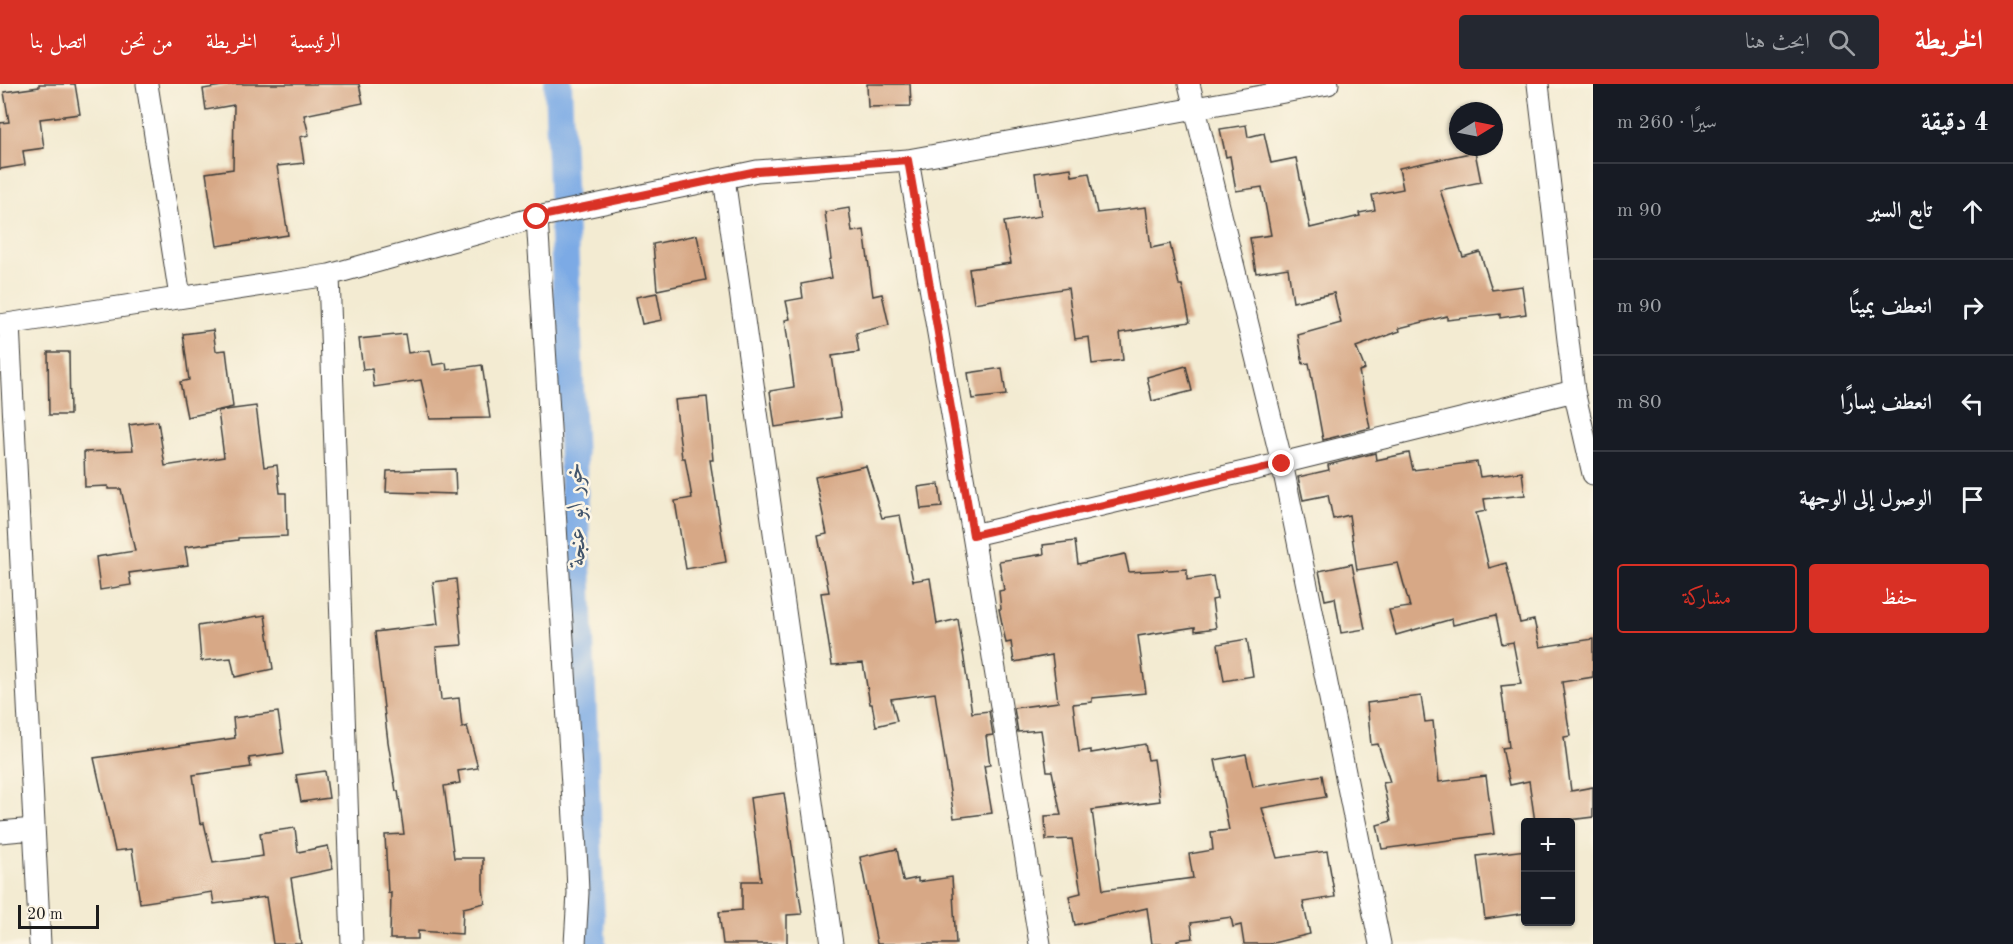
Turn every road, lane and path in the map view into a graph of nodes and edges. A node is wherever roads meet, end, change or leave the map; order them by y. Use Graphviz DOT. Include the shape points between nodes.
graph roads {
  1 [pos="147,84"];
  2 [pos="1189,84"];
  3 [pos="1328,84"];
  4 [pos="1538,84"];
  5 [pos="1194,109"];
  6 [pos="908,160"];
  7 [pos="724,178"];
  8 [pos="537,217"];
  9 [pos="329,275"];
  10 [pos="180,297"];
  11 [pos="4,324"];
  12 [pos="1574,391"];
  13 [pos="1282,464"];
  14 [pos="1593,474"];
  15 [pos="973,535"];
  16 [pos="34,829"];
  17 [pos="0,832"];
  18 [pos="40,944"];
  19 [pos="352,944"];
  20 [pos="575,944"];
  21 [pos="832,944"];
  22 [pos="1040,944"];
  23 [pos="1380,944"];
  1 -- 10 [label="street"];
  2 -- 5 [label="street"];
  3 -- 5 [label="street"];
  4 -- 12 [label="street"];
  5 -- 6 [label="street"];
  5 -- 13 [label="street"];
  6 -- 7 [label="street" via="757,171"];
  6 -- 15 [label="street"];
  7 -- 8 [label="street"];
  7 -- 21 [label="street"];
  8 -- 9 [label="street"];
  8 -- 20 [label="street" via="577,867"];
  9 -- 10 [label="street"];
  9 -- 19 [label="street"];
  10 -- 11 [label="street"];
  11 -- 16 [label="street"];
  12 -- 13 [label="street"];
  12 -- 14 [label="street"];
  13 -- 15 [label="street"];
  13 -- 23 [label="street"];
  15 -- 22 [label="street"];
  16 -- 17 [label="street"];
  16 -- 18 [label="street"];
}
